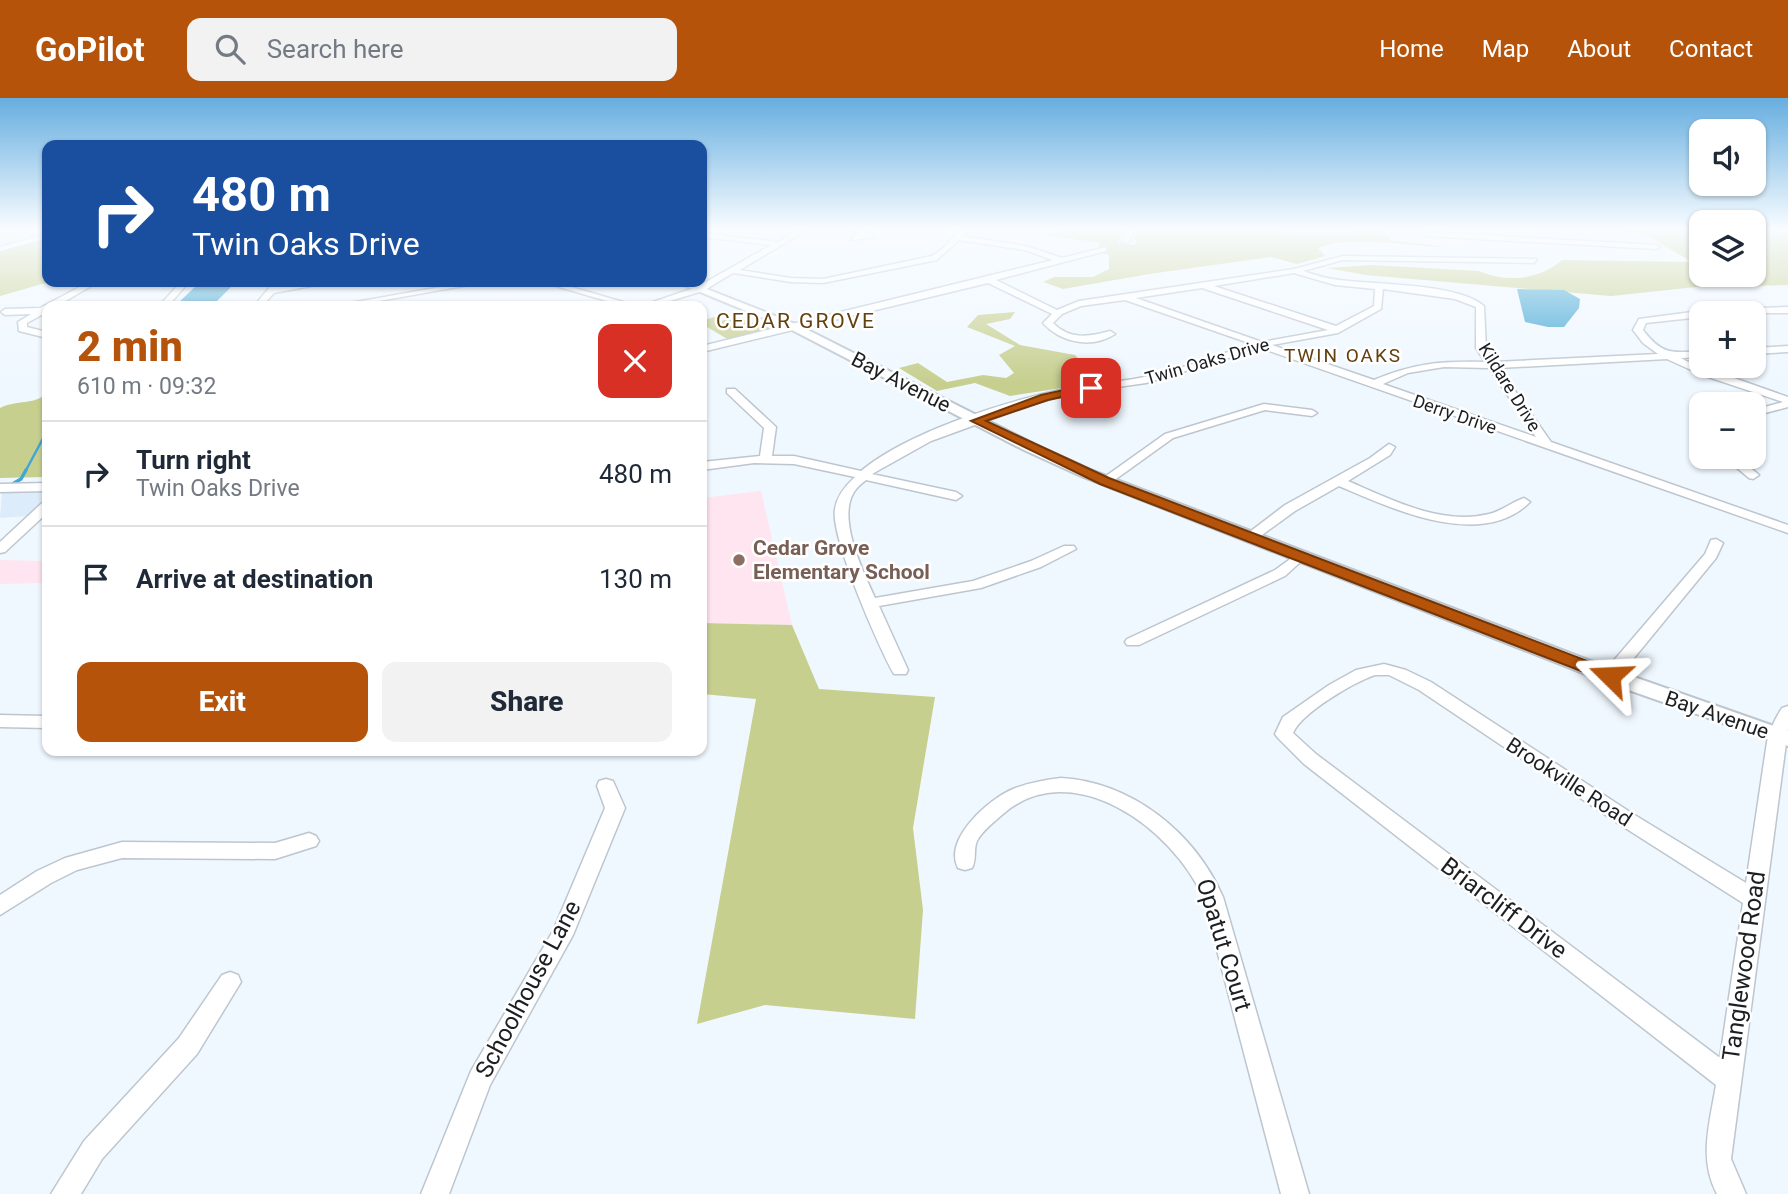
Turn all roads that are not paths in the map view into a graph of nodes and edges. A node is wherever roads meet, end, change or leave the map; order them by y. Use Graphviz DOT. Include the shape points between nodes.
graph roads {
  1 [pos="795,279"];
  2 [pos="833,279"];
  3 [pos="992,279"];
  4 [pos="1236,279"];
  5 [pos="1320,279"];
  6 [pos="989,280"];
  7 [pos="1201,284"];
  8 [pos="86,287"];
  9 [pos="180,287"];
  10 [pos="274,287"];
  11 [pos="293,287"];
  12 [pos="452,287"];
  13 [pos="563,287"];
  14 [pos="695,287"];
  15 [pos="704,287"];
  16 [pos="1379,288"];
  17 [pos="700,289"];
  18 [pos="271,290"];
  19 [pos="1123,296"];
  20 [pos="600,298"];
  21 [pos="61,301"];
  22 [pos="168,301"];
  23 [pos="262,301"];
  24 [pos="367,301"];
  25 [pos="592,301"];
  26 [pos="612,301"];
  27 [pos="661,301"];
  28 [pos="42,309"];
  29 [pos="1788,310"];
  30 [pos="1766,311"];
  31 [pos="5,312"];
  32 [pos="42,312"];
  33 [pos="1057,313"];
  34 [pos="1689,314"];
  35 [pos="794,327"];
  36 [pos="1338,330"];
  37 [pos="42,334"];
  38 [pos="1110,334"];
  39 [pos="1260,345"];
  40 [pos="707,348"];
  41 [pos="1788,349"];
  42 [pos="1766,350"];
  43 [pos="1689,355"];
  44 [pos="1668,356"];
  45 [pos="1493,365"];
  46 [pos="1372,384"];
  47 [pos="731,391"];
  48 [pos="1788,402"];
  49 [pos="1766,409"];
  50 [pos="1312,413"];
  51 [pos="977,421"];
  52 [pos="1548,446"];
  53 [pos="1389,447"];
  54 [pos="766,458"];
  55 [pos="707,465"];
  56 [pos="1745,469"];
  57 [pos="861,475"];
  58 [pos="1753,475"];
  59 [pos="1105,481"];
  60 [pos="1338,481"];
  61 [pos="42,487"];
  62 [pos="0,488"];
  63 [pos="956,496"];
  64 [pos="1524,502"];
  65 [pos="42,511"];
  66 [pos="1788,528"];
  67 [pos="1250,537"];
  68 [pos="1716,543"];
  69 [pos="0,549"];
  70 [pos="1069,549"];
  71 [pos="1300,556"];
  72 [pos="871,603"];
  73 [pos="1133,642"];
  74 [pos="1385,669"];
  75 [pos="900,670"];
  76 [pos="1610,676"];
  77 [pos="1788,712"];
  78 [pos="0,721"];
  79 [pos="42,722"];
  80 [pos="1782,737"];
  81 [pos="606,786"];
  82 [pos="309,841"];
  83 [pos="965,862"];
  84 [pos="1753,898"];
  85 [pos="0,906"];
  86 [pos="230,982"];
  87 [pos="1728,1079"];
  88 [pos="65,1194"];
  89 [pos="435,1194"];
  90 [pos="1294,1194"];
  91 [pos="1732,1194"];
  1 -- 2 [label="street"];
  3 -- 6 [label="street"];
  4 -- 7 [label="street"];
  5 -- 16 [label="street, Kildare Drive"];
  6 -- 33 [label="street"];
  6 -- 35 [label="street"];
  7 -- 19 [label="street"];
  7 -- 36 [label="street"];
  8 -- 21 [label="street"];
  9 -- 22 [label="street"];
  10 -- 18 [label="street"];
  11 -- 18 [label="street"];
  12 -- 24 [label="street"];
  13 -- 20 [label="street"];
  14 -- 17 [label="main road, Bay Avenue"];
  15 -- 17 [label="street"];
  16 -- 36 [label="street, Twin Oaks Drive" via="1378,307"];
  16 -- 45 [label="street, Kildare Drive" via="1477,302 1479,340"];
  17 -- 27 [label="street"];
  17 -- 35 [label="main road, Bay Avenue"];
  18 -- 23 [label="street"];
  19 -- 33 [label="street"];
  19 -- 39 [label="street, Derry Drive"];
  20 -- 25 [label="street"];
  20 -- 26 [label="street"];
  28 -- 31 [label="street"];
  29 -- 30 [label="street"];
  32 -- 37 [label="street" via="23,322 22,329"];
  33 -- 38 [label="street" via="1049,320 1050,326 1070,337 1087,341"];
  34 -- 44 [label="street" via="1639,325 1644,340"];
  35 -- 40 [label="street"];
  35 -- 51 [label="main road, Bay Avenue"];
  36 -- 39 [label="street, Twin Oaks Drive"];
  39 -- 46 [label="street, Derry Drive"];
  39 -- 51 [label="street, Twin Oaks Drive" via="1142,381 1068,391"];
  41 -- 42 [label="street"];
  43 -- 44 [label="street"];
  44 -- 45 [label="street"];
  44 -- 48 [label="street"];
  45 -- 46 [label="street" via="1424,366"];
  45 -- 52 [label="street, Kildare Drive"];
  46 -- 52 [label="street, Derry Drive"];
  47 -- 54 [label="street" via="770,427"];
  48 -- 49 [label="street"];
  50 -- 59 [label="street" via="1265,407 1168,436"];
  51 -- 57 [label="street, Twin Oaks Drive" via="908,447"];
  51 -- 59 [label="main road, Bay Avenue"];
  52 -- 66 [label="street, Derry Drive"];
  53 -- 60 [label="street"];
  54 -- 55 [label="street"];
  54 -- 57 [label="street"];
  56 -- 58 [label="street"];
  57 -- 63 [label="street"];
  57 -- 72 [label="street, Twin Oaks Drive" via="841,510 851,554"];
  59 -- 67 [label="main road, Bay Avenue"];
  60 -- 64 [label="street" via="1412,511 1448,518 1487,519"];
  60 -- 67 [label="street"];
  61 -- 62 [label="street"];
  65 -- 69 [label="street"];
  67 -- 71 [label="main road, Bay Avenue"];
  68 -- 76 [label="street" via="1711,555"];
  70 -- 72 [label="street" via="976,585"];
  71 -- 73 [label="street" via="1280,573"];
  71 -- 76 [label="main road, Bay Avenue"];
  72 -- 75 [label="street, Twin Oaks Drive"];
  74 -- 84 [label="street, Brookville Road" via="1425,686"];
  74 -- 87 [label="street, Briarcliff Drive" via="1368,670 1319,701 1289,721 1283,734"];
  76 -- 80 [label="main road, Bay Avenue"];
  77 -- 80 [label="street, Tanglewood Road"];
  78 -- 79 [label="street"];
  80 -- 84 [label="street, Tanglewood Road"];
  81 -- 89 [label="street, Schoolhouse Lane" via="615,808 610,821 562,934 480,1079"];
  82 -- 85 [label="street" via="275,851 122,850 72,863"];
  83 -- 90 [label="street, Opatut Court" via="967,839 1000,805 1039,787 1069,785 1101,790 1142,810 1192,858 1213,897"];
  84 -- 87 [label="street, Tanglewood Road"];
  86 -- 88 [label="street" via="188,1046 93,1150"];
  87 -- 91 [label="street, Tanglewood Road" via="1718,1159"];
}
